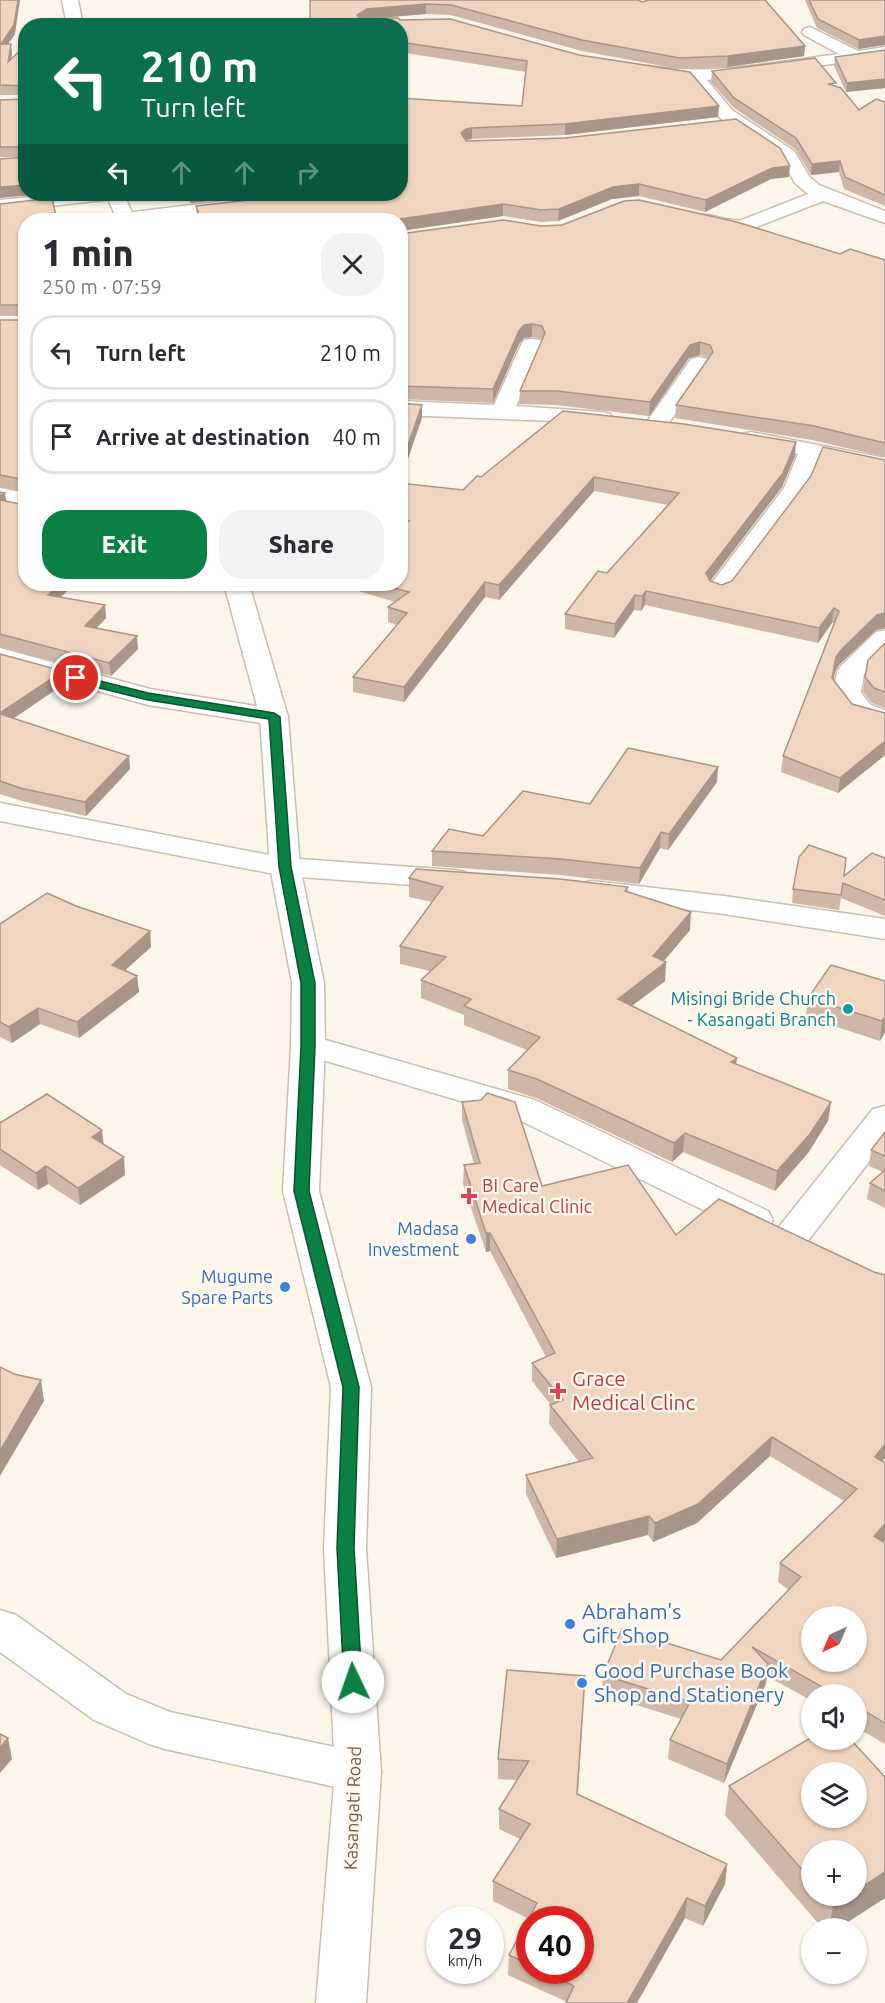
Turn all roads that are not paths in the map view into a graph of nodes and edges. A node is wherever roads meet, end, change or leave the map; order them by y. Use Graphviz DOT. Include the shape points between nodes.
graph roads {
  1 [pos="70,0"];
  2 [pos="73,18"];
  3 [pos="810,32"];
  4 [pos="885,52"];
  5 [pos="854,55"];
  6 [pos="637,69"];
  7 [pos="695,76"];
  8 [pos="738,123"];
  9 [pos="714,126"];
  10 [pos="823,195"];
  11 [pos="43,201"];
  12 [pos="263,203"];
  13 [pos="0,206"];
  14 [pos="182,213"];
  15 [pos="683,215"];
  16 [pos="885,217"];
  17 [pos="532,345"];
  18 [pos="699,364"];
  19 [pos="408,408"];
  20 [pos="502,411"];
  21 [pos="637,423"];
  22 [pos="683,428"];
  23 [pos="730,436"];
  24 [pos="812,449"];
  25 [pos="885,465"];
  26 [pos="0,495"];
  27 [pos="18,498"];
  28 [pos="720,589"];
  29 [pos="239,591"];
  30 [pos="885,638"];
  31 [pos="0,656"];
  32 [pos="274,717"];
  33 [pos="885,719"];
  34 [pos="0,812"];
  35 [pos="285,867"];
  36 [pos="480,880"];
  37 [pos="560,886"];
  38 [pos="885,929"];
  39 [pos="308,1046"];
  40 [pos="885,1117"];
  41 [pos="0,1628"];
  42 [pos="358,1772"];
  43 [pos="341,2003"];
  1 -- 2 [label="street"];
  3 -- 5 [label="street"];
  4 -- 5 [label="street"];
  5 -- 7 [label="street"];
  6 -- 7 [label="street"];
  7 -- 8 [label="street" via="711,99"];
  8 -- 9 [label="street"];
  8 -- 10 [label="street" via="788,155 802,179"];
  10 -- 15 [label="street" via="746,225 732,227"];
  10 -- 16 [label="street"];
  11 -- 13 [label="street"];
  12 -- 14 [label="street"];
  17 -- 20 [label="street"];
  18 -- 21 [label="street"];
  19 -- 20 [label="street"];
  20 -- 21 [label="street"];
  21 -- 22 [label="street"];
  23 -- 24 [label="street"];
  24 -- 25 [label="street"];
  24 -- 28 [label="street" via="796,489"];
  26 -- 27 [label="street"];
  29 -- 32 [label="street, Kasangati Road"];
  30 -- 33 [label="street" via="851,672 847,694 861,711"];
  31 -- 32 [label="street" via="148,697"];
  32 -- 35 [label="street, Kasangati Road"];
  34 -- 35 [label="street"];
  35 -- 36 [label="street"];
  35 -- 39 [label="street, Kasangati Road" via="308,983"];
  37 -- 38 [label="street"];
  39 -- 40 [label="street" via="523,1108 806,1244"];
  39 -- 42 [label="street, Kasangati Road" via="301,1191 351,1387 345,1548"];
  41 -- 42 [label="street" via="110,1707 165,1730"];
  42 -- 43 [label="street, Kasangati Road"];
}
